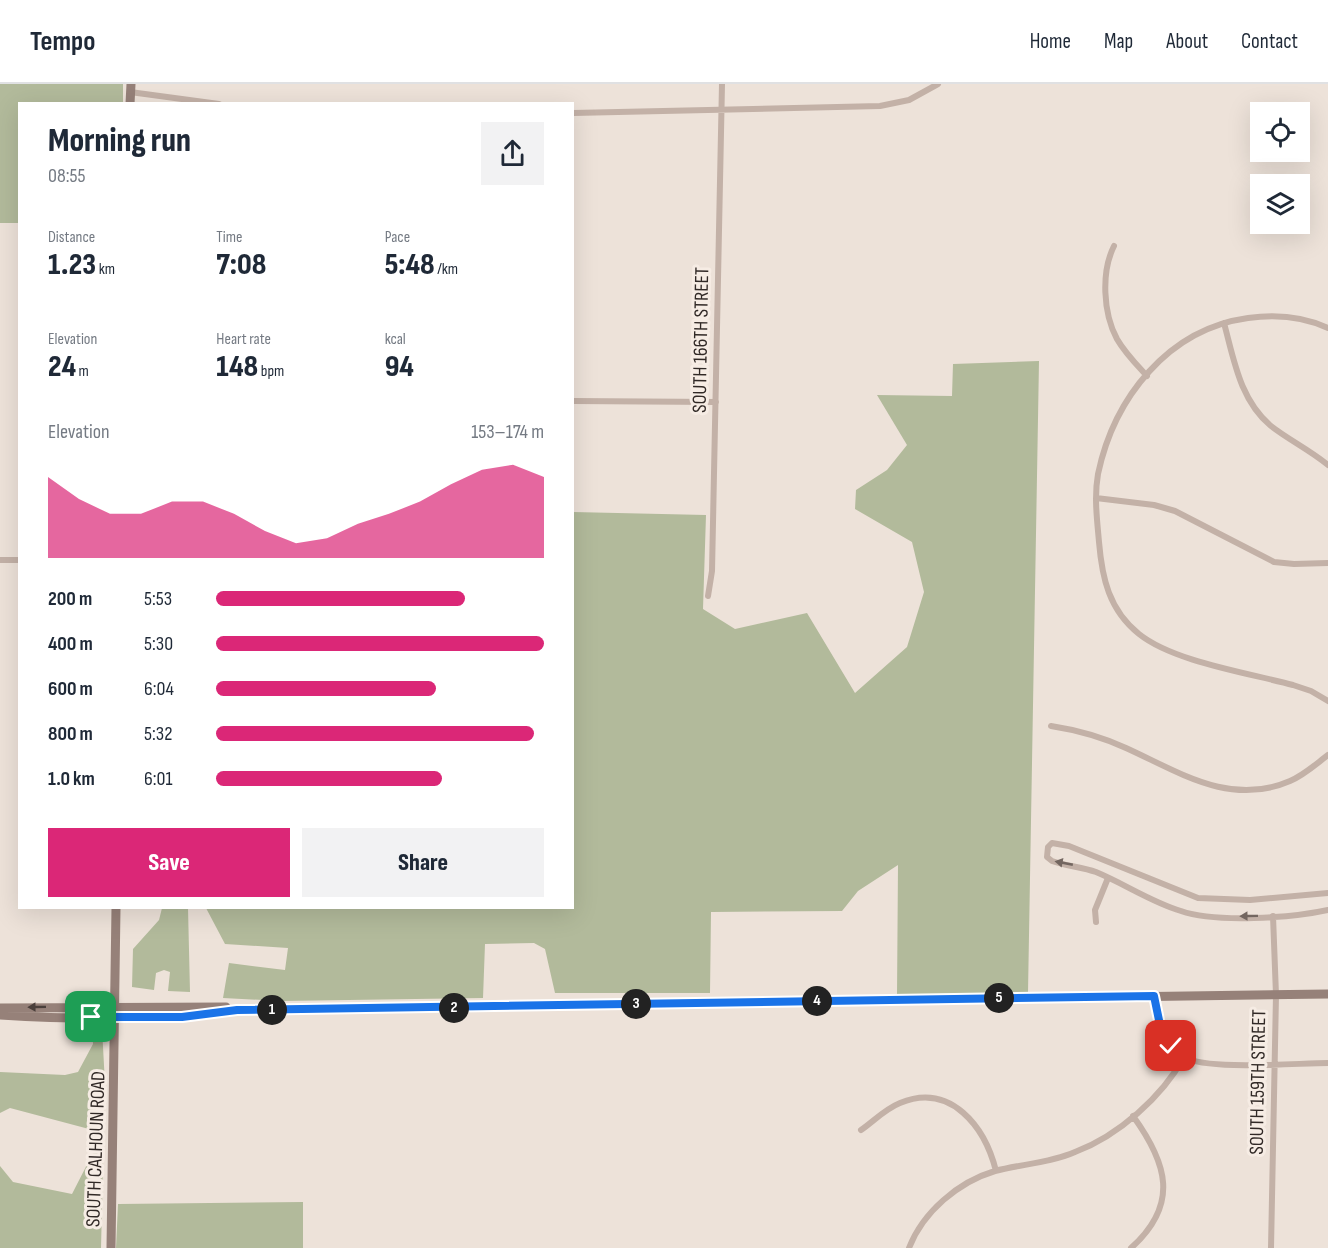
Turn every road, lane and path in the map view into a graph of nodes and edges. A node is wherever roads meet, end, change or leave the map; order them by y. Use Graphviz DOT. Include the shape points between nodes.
graph roads {
  1 [pos="722,84"];
  2 [pos="938,84"];
  3 [pos="131,88"];
  4 [pos="208,102"];
  5 [pos="722,110"];
  6 [pos="574,113"];
  7 [pos="1114,246"];
  8 [pos="1224,323"];
  9 [pos="1328,328"];
  10 [pos="1147,376"];
  11 [pos="574,401"];
  12 [pos="716,402"];
  13 [pos="1328,465"];
  14 [pos="1096,498"];
  15 [pos="0,560"];
  16 [pos="18,560"];
  17 [pos="1328,563"];
  18 [pos="708,596"];
  19 [pos="1328,701"];
  20 [pos="1051,726"];
  21 [pos="1328,755"];
  22 [pos="1108,878"];
  23 [pos="1328,893"];
  24 [pos="116,909"];
  25 [pos="1328,910"];
  26 [pos="1273,916"];
  27 [pos="1096,922"];
  28 [pos="1328,994"];
  29 [pos="1276,995"];
  30 [pos="1154,996"];
  31 [pos="116,1006"];
  32 [pos="0,1008"];
  33 [pos="237,1010"];
  34 [pos="0,1015"];
  35 [pos="116,1018"];
  36 [pos="1184,1057"];
  37 [pos="1328,1063"];
  38 [pos="1274,1064"];
  39 [pos="1133,1116"];
  40 [pos="861,1130"];
  41 [pos="996,1171"];
  42 [pos="111,1248"];
  43 [pos="909,1248"];
  44 [pos="1131,1248"];
  45 [pos="1271,1248"];
  1 -- 5 [label="street, SOUTH 166TH STREET"];
  2 -- 5 [label="street" via="909,100 880,106"];
  3 -- 4 [label="street"];
  5 -- 6 [label="street"];
  5 -- 12 [label="street, SOUTH 166TH STREET"];
  7 -- 10 [label="street" via="1106,271 1110,321 1122,347"];
  8 -- 9 [label="street" via="1279,316 1304,319"];
  8 -- 10 [label="street" via="1182,341"];
  8 -- 13 [label="street" via="1242,387 1254,409"];
  10 -- 14 [label="street" via="1114,426 1098,475"];
  11 -- 12 [label="street"];
  12 -- 18 [label="street, SOUTH 166TH STREET"];
  14 -- 17 [label="street" via="1175,511 1274,562"];
  14 -- 19 [label="street" via="1105,583 1121,616 1138,633 1173,653 1293,685"];
  15 -- 16 [label="street"];
  20 -- 21 [label="street" via="1107,740 1196,782 1238,790 1265,789 1292,780"];
  22 -- 23 [label="street, one-way" via="1052,861 1047,857 1049,845 1055,843 1089,852 1198,898 1250,900"];
  26 -- 22 [label="street, one-way" via="1181,912"];
  22 -- 27 [label="street" via="1095,910"];
  24 -- 31 [label="street, SOUTH CALHOUN ROAD"];
  25 -- 26 [label="street"];
  26 -- 29 [label="street, SOUTH 159TH STREET"];
  28 -- 29 [label="street"];
  29 -- 30 [label="street"];
  29 -- 38 [label="street, SOUTH 159TH STREET"];
  30 -- 33 [label="street"];
  30 -- 36 [label="street" via="1162,1031"];
  31 -- 32 [label="street, one-way"];
  31 -- 33 [label="street"];
  31 -- 35 [label="street, SOUTH CALHOUN ROAD"];
  33 -- 35 [label="street" via="182,1017"];
  34 -- 35 [label="street"];
  35 -- 42 [label="street, SOUTH CALHOUN ROAD"];
  36 -- 38 [label="street" via="1215,1063"];
  36 -- 39 [label="street"];
  37 -- 38 [label="street"];
  38 -- 45 [label="street, SOUTH 159TH STREET"];
  39 -- 41 [label="street" via="1073,1153"];
  39 -- 44 [label="street" via="1158,1156 1164,1187 1154,1223"];
  40 -- 41 [label="street" via="899,1103 936,1100 958,1109 978,1127"];
  41 -- 43 [label="street" via="966,1184 938,1205 922,1222"];
}
